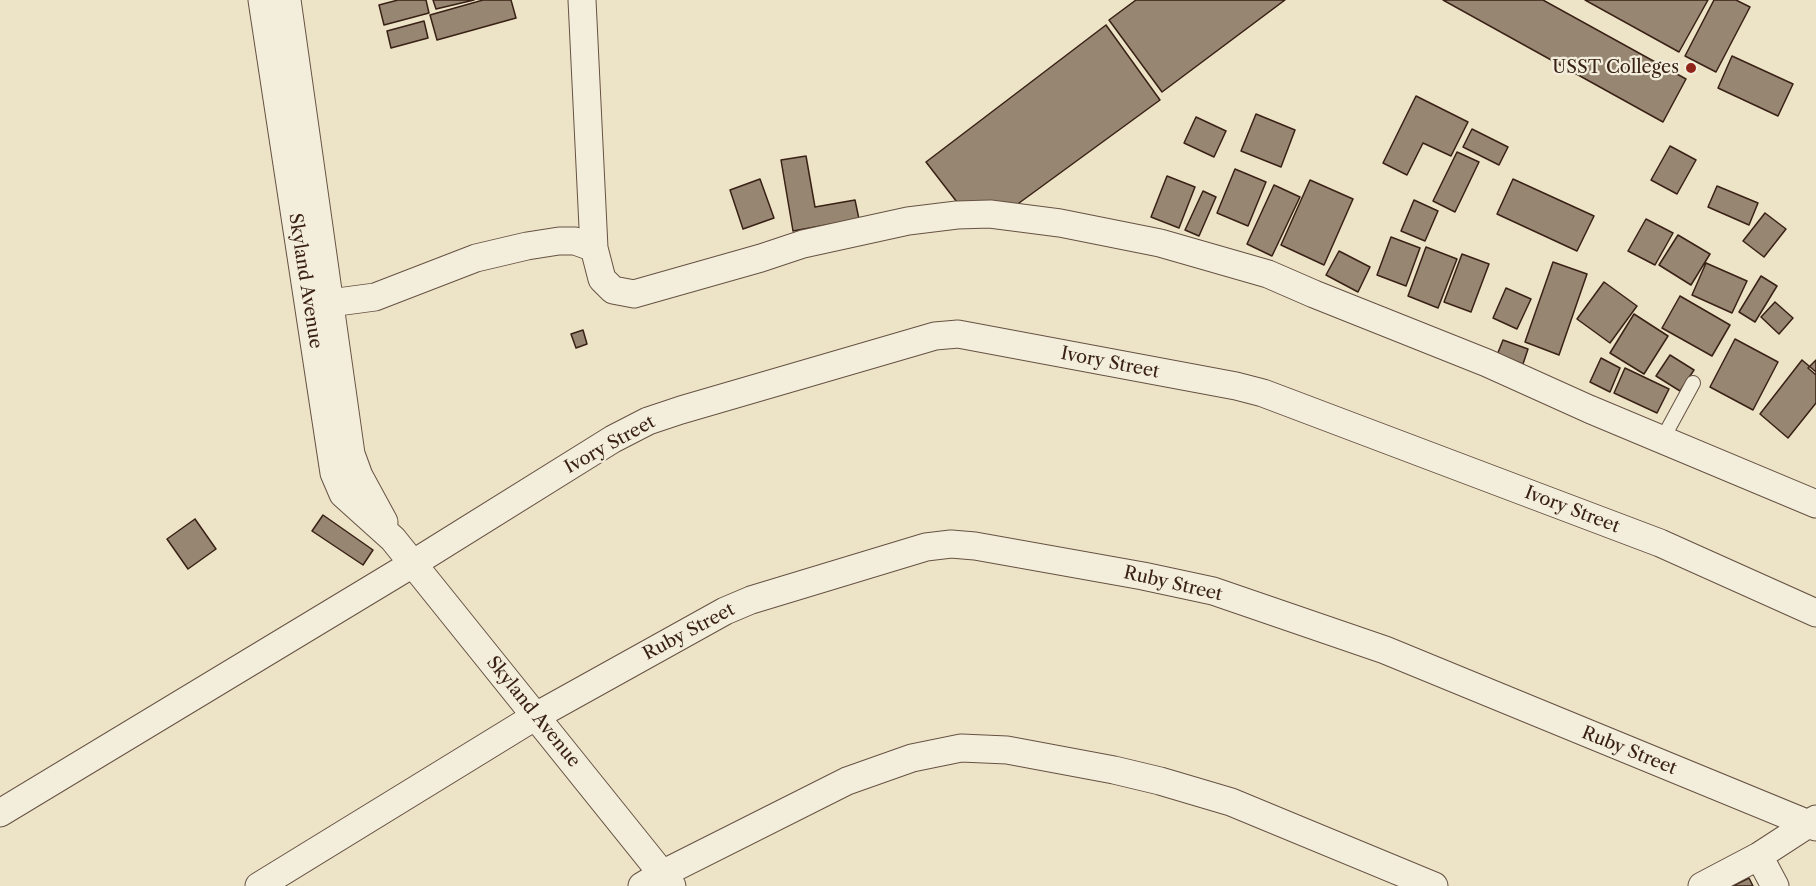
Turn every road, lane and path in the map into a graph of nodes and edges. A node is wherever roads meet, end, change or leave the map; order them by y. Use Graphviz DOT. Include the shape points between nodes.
graph roads {
  1 [pos="262,0"];
  2 [pos="287,0"];
  3 [pos="582,0"];
  4 [pos="594,248"];
  5 [pos="330,303"];
  6 [pos="1693,383"];
  7 [pos="1662,440"];
  8 [pos="1816,504"];
  9 [pos="393,539"];
  10 [pos="414,563"];
  11 [pos="1816,614"];
  12 [pos="536,716"];
  13 [pos="0,813"];
  14 [pos="1813,823"];
  15 [pos="1759,856"];
  16 [pos="659,882"];
  17 [pos="259,886"];
  18 [pos="1434,886"];
  19 [pos="1702,886"];
  20 [pos="1775,886"];
  1 -- 9 [label="street, Skyland Avenue" via="334,473 343,494"];
  2 -- 5 [label="street, Skyland Avenue"];
  3 -- 4 [label="street"];
  4 -- 5 [label="street" via="575,241 527,246 476,258 375,297"];
  4 -- 7 [label="street" via="602,279 613,290 634,294 803,244 908,221 990,214 1060,223 1160,243 1268,274 1487,363"];
  5 -- 9 [label="street, Skyland Avenue" via="351,454"];
  6 -- 7 [label="lane"];
  7 -- 8 [label="street"];
  9 -- 10 [label="street, Skyland Avenue"];
  10 -- 11 [label="street, Ivory Street" via="648,421 912,341 958,334 1263,393 1660,543"];
  10 -- 12 [label="street, Skyland Avenue"];
  10 -- 13 [label="street, Ivory Street"];
  12 -- 14 [label="street, Ruby Street" via="751,600 926,546 975,546 1213,591 1385,650"];
  12 -- 16 [label="street, Skyland Avenue"];
  12 -- 17 [label="street, Ruby Street"];
  14 -- 15 [label="street"];
  15 -- 19 [label="street"];
  15 -- 20 [label="street"];
  16 -- 18 [label="street" via="848,781 912,758 961,748 1007,750 1160,781 1231,802"];
}
